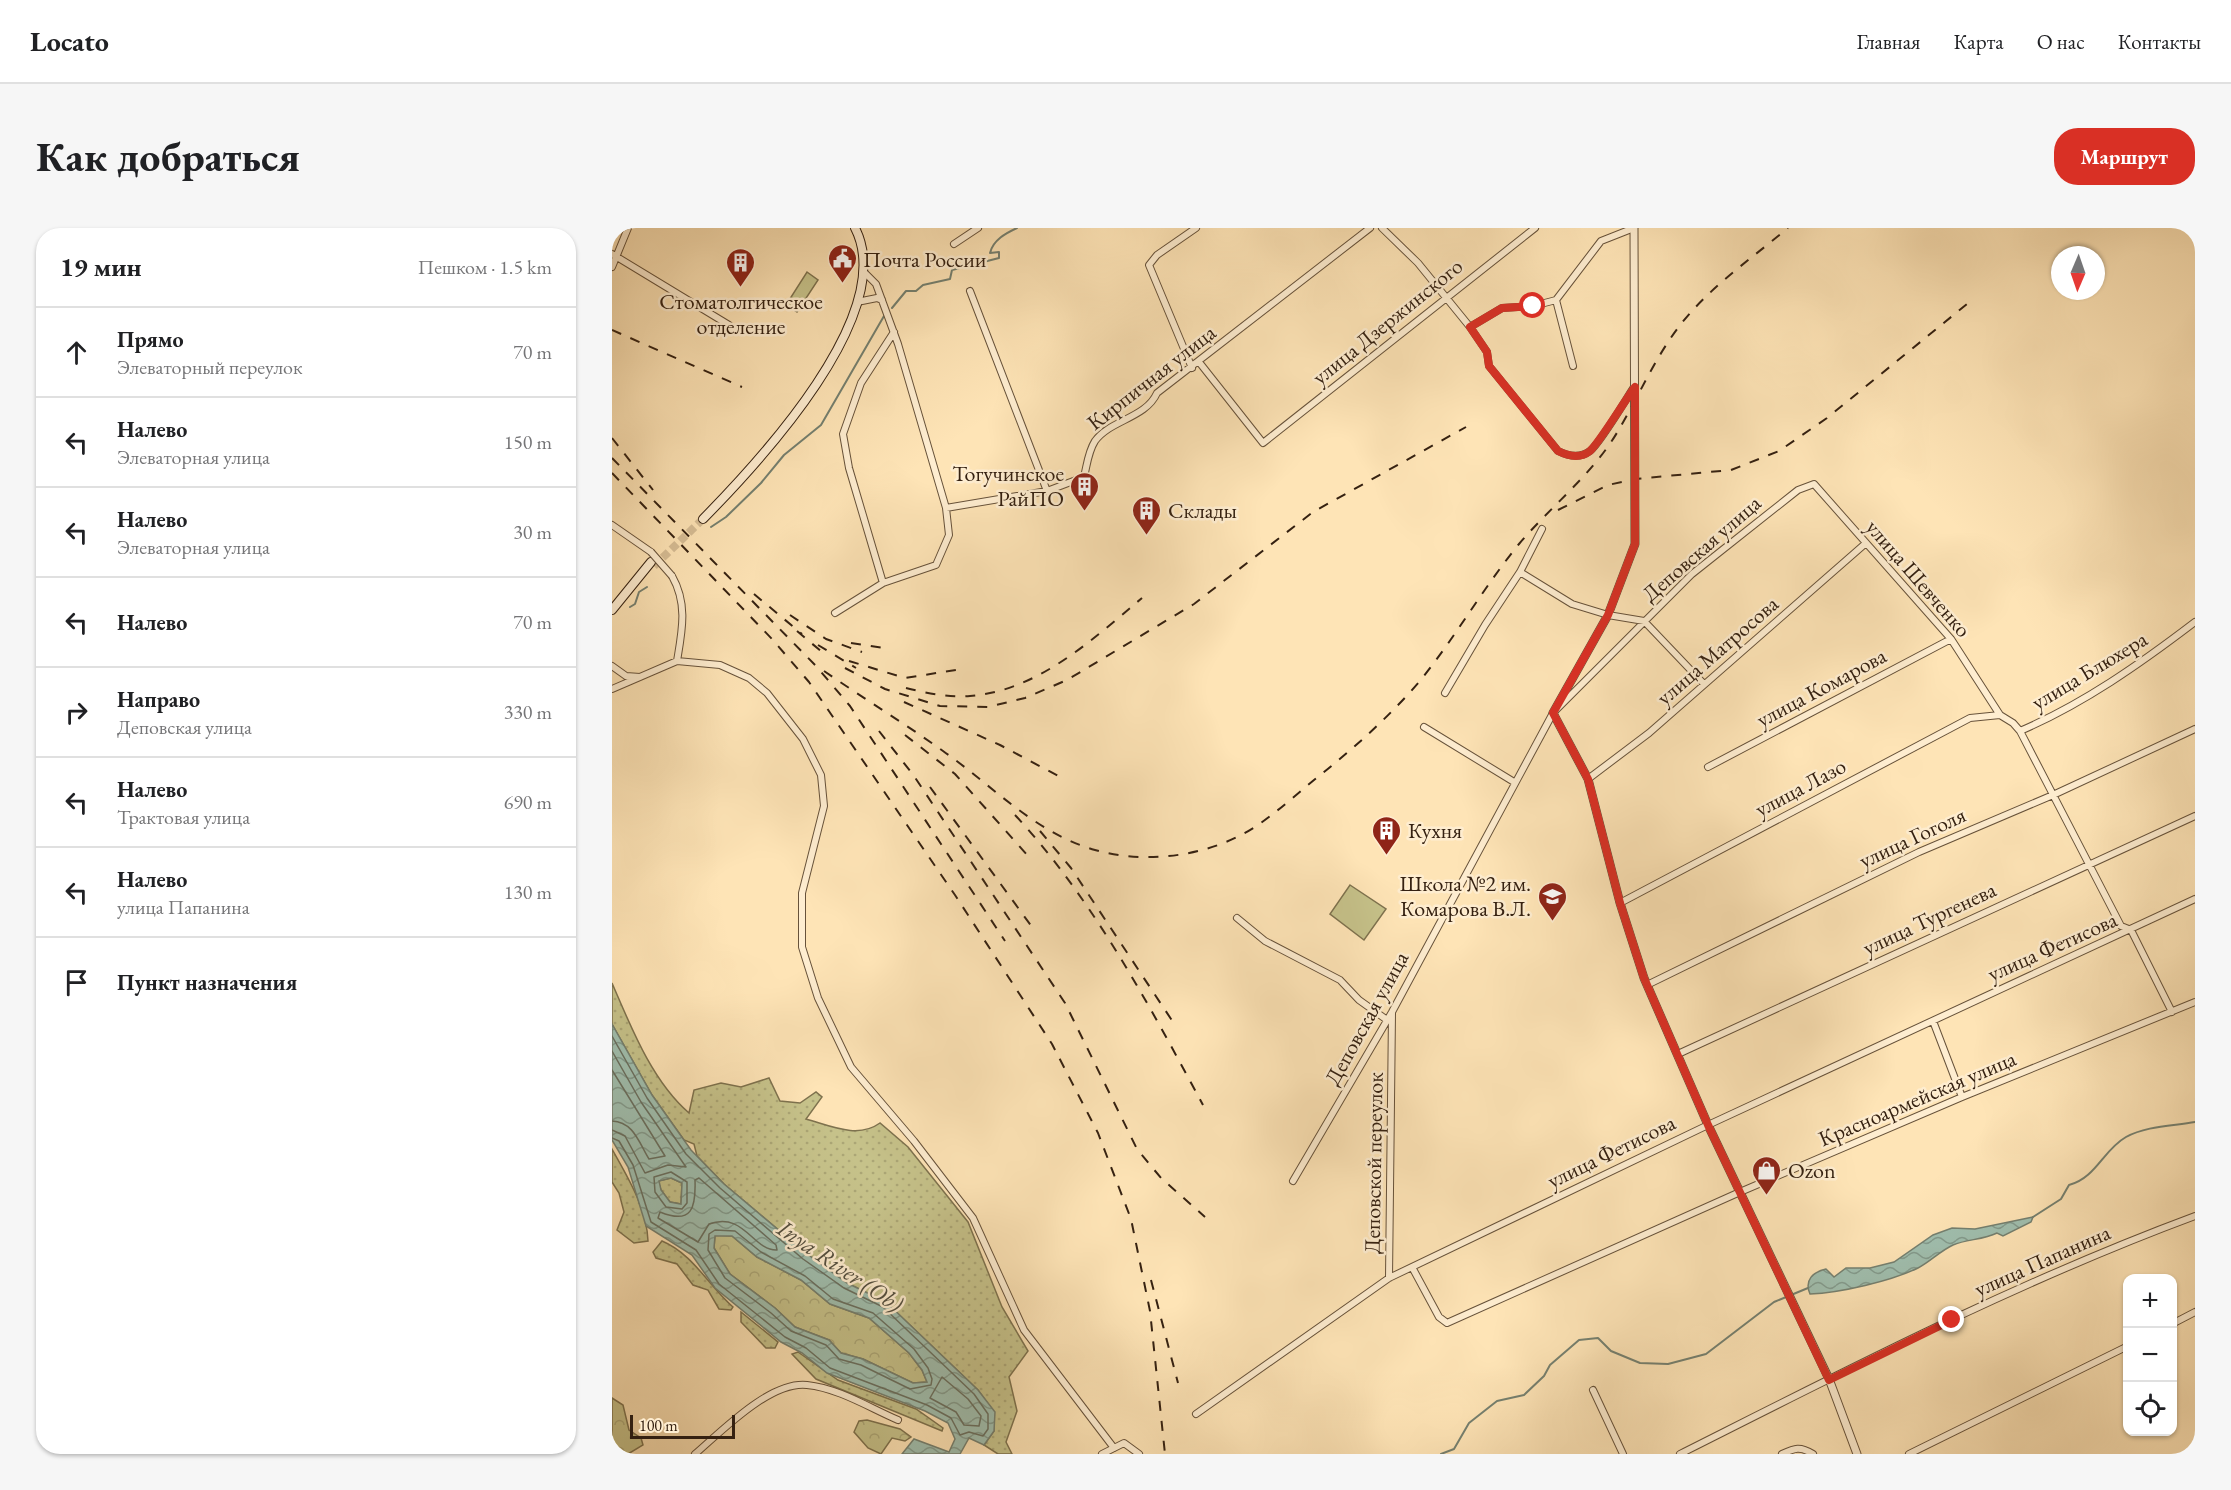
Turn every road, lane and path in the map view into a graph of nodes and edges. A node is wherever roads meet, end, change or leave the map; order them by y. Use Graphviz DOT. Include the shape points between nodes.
graph roads {
  1 [pos="628,228"];
  2 [pos="855,228"];
  3 [pos="978,228"];
  4 [pos="1196,228"];
  5 [pos="1370,228"];
  6 [pos="1382,228"];
  7 [pos="1535,228"];
  8 [pos="1634,228"];
  9 [pos="861,233"];
  10 [pos="954,244"];
  11 [pos="614,255"];
  12 [pos="612,267"];
  13 [pos="865,273"];
  14 [pos="970,291"];
  15 [pos="1445,297"];
  16 [pos="1556,300"];
  17 [pos="883,301"];
  18 [pos="857,302"];
  19 [pos="729,325"];
  20 [pos="1470,327"];
  21 [pos="894,332"];
  22 [pos="1199,362"];
  23 [pos="1573,366"];
  24 [pos="1192,368"];
  25 [pos="1635,387"];
  26 [pos="1798,490"];
  27 [pos="1047,491"];
  28 [pos="945,508"];
  29 [pos="701,517"];
  30 [pos="612,525"];
  31 [pos="1542,529"];
  32 [pos="1866,543"];
  33 [pos="653,564"];
  34 [pos="1520,572"];
  35 [pos="883,583"];
  36 [pos="615,606"];
  37 [pos="835,613"];
  38 [pos="1608,615"];
  39 [pos="1644,621"];
  40 [pos="2195,622"];
  41 [pos="1951,639"];
  42 [pos="677,661"];
  43 [pos="612,666"];
  44 [pos="644,677"];
  45 [pos="1704,684"];
  46 [pos="612,689"];
  47 [pos="1445,693"];
  48 [pos="1553,713"];
  49 [pos="2000,715"];
  50 [pos="1424,727"];
  51 [pos="2195,729"];
  52 [pos="2020,731"];
  53 [pos="1708,767"];
  54 [pos="1588,779"];
  55 [pos="1514,782"];
  56 [pos="2053,795"];
  57 [pos="2195,816"];
  58 [pos="2088,865"];
  59 [pos="2195,899"];
  60 [pos="1620,903"];
  61 [pos="1238,918"];
  62 [pos="2131,930"];
  63 [pos="1647,985"];
  64 [pos="2195,1002"];
  65 [pos="1392,1012"];
  66 [pos="2172,1012"];
  67 [pos="1387,1020"];
  68 [pos="1933,1021"];
  69 [pos="1678,1054"];
  70 [pos="1962,1097"];
  71 [pos="1708,1125"];
  72 [pos="1293,1181"];
  73 [pos="1740,1192"];
  74 [pos="2195,1216"];
  75 [pos="1412,1267"];
  76 [pos="1389,1278"];
  77 [pos="2195,1312"];
  78 [pos="2177,1321"];
  79 [pos="2123,1348"];
  80 [pos="1829,1380"];
  81 [pos="1593,1390"];
  82 [pos="1196,1413"];
  83 [pos="898,1420"];
  84 [pos="1114,1448"];
  85 [pos="695,1454"];
  86 [pos="1103,1454"];
  87 [pos="1139,1454"];
  88 [pos="1623,1454"];
  89 [pos="1680,1454"];
  90 [pos="1782,1454"];
  91 [pos="1813,1454"];
  92 [pos="1857,1454"];
  93 [pos="1909,1454"];
  1 -- 11 [label="street"];
  2 -- 9 [label="main road"];
  3 -- 10 [label="street"];
  4 -- 24 [label="street" via="1149,265"];
  5 -- 22 [label="street, Кирпичная улица"];
  6 -- 15 [label="street"];
  7 -- 15 [label="street, улица Дзержинского"];
  8 -- 16 [label="street" via="1601,241"];
  8 -- 25 [label="street, Деповская улица"];
  9 -- 13 [label="main road"];
  11 -- 12 [label="street"];
  11 -- 19 [label="street"];
  13 -- 17 [label="street" via="876,284"];
  13 -- 18 [label="main road"];
  14 -- 27 [label="street"];
  15 -- 20 [label="street"];
  15 -- 22 [label="street, улица Дзержинского" via="1263,443"];
  16 -- 20 [label="street" via="1502,308"];
  16 -- 23 [label="street"];
  17 -- 18 [label="street" via="877,298"];
  17 -- 21 [label="street"];
  18 -- 29 [label="main road" via="829,363 781,436"];
  20 -- 25 [label="street" via="1487,352 1489,366 1558,451 1568,456 1590,451"];
  21 -- 28 [label="street"];
  21 -- 35 [label="street" via="861,383 843,434 849,468"];
  22 -- 24 [label="street, Кирпичная улица"];
  24 -- 27 [label="street, Кирпичная улица" via="1097,439 1084,477"];
  25 -- 38 [label="street, Деповская улица" via="1635,544"];
  26 -- 32 [label="street, улица Шевченко" via="1814,484"];
  26 -- 39 [label="street, Деповская улица" via="1692,574"];
  27 -- 28 [label="street, Кирпичная улица"];
  28 -- 35 [label="street" via="949,535 936,565"];
  30 -- 42 [label="street, bridge" via="651,552 672,576 683,602"];
  31 -- 34 [label="street"];
  32 -- 41 [label="street, улица Шевченко"];
  32 -- 45 [label="street, улица Матросова"];
  33 -- 36 [label="main road"];
  34 -- 38 [label="street" via="1572,604"];
  34 -- 47 [label="street"];
  35 -- 37 [label="street"];
  38 -- 39 [label="street"];
  38 -- 48 [label="street, Деповская улица"];
  39 -- 45 [label="street"];
  39 -- 48 [label="street, Деповская улица"];
  40 -- 52 [label="street, улица Блюхера" via="2077,704"];
  41 -- 49 [label="street, улица Шевченко"];
  41 -- 53 [label="street, улица Комарова"];
  42 -- 44 [label="street"];
  42 -- 84 [label="street" via="720,665 749,678 767,693 803,739 821,775 824,806 802,893 802,946 818,998 851,1067 974,1218 1024,1330"];
  43 -- 44 [label="street" via="626,676"];
  44 -- 46 [label="street"];
  45 -- 54 [label="street, улица Матросова" via="1649,733"];
  48 -- 54 [label="street"];
  48 -- 55 [label="street, Деповская улица"];
  49 -- 52 [label="street, улица Блюхера"];
  49 -- 60 [label="street, улица Лазо" via="1970,718"];
  50 -- 55 [label="street"];
  51 -- 56 [label="street, улица Гоголя"];
  52 -- 56 [label="street"];
  54 -- 60 [label="street"];
  55 -- 65 [label="street, Деповская улица"];
  56 -- 58 [label="street"];
  56 -- 63 [label="street, улица Гоголя" via="1919,852"];
  57 -- 58 [label="street, улица Тургенева"];
  58 -- 62 [label="street" via="2121,926"];
  58 -- 69 [label="street, улица Тургенева"];
  59 -- 62 [label="street, улица Фетисова"];
  60 -- 63 [label="street"];
  61 -- 67 [label="street" via="1265,941 1340,980"];
  62 -- 66 [label="street"];
  62 -- 68 [label="street, улица Фетисова"];
  63 -- 69 [label="street"];
  64 -- 66 [label="street, Красноармейская улица"];
  65 -- 67 [label="street, Деповская улица"];
  65 -- 76 [label="street, Деповской переулок"];
  66 -- 70 [label="street, Красноармейская улица"];
  67 -- 72 [label="street, Деповская улица"];
  68 -- 70 [label="street"];
  68 -- 71 [label="street, улица Фетисова"];
  69 -- 71 [label="street"];
  70 -- 73 [label="street, Красноармейская улица"];
  71 -- 73 [label="street"];
  71 -- 75 [label="street, улица Фетисова"];
  73 -- 75 [label="street, Красноармейская улица" via="1448,1323 1439,1317"];
  73 -- 80 [label="street"];
  74 -- 80 [label="street, улица Папанина" via="2101,1251"];
  75 -- 76 [label="street, улица Фетисова"];
  76 -- 82 [label="street, улица Фетисова"];
  77 -- 78 [label="street"];
  79 -- 93 [label="street"];
  80 -- 89 [label="street, улица Папанина"];
  80 -- 92 [label="street"];
  81 -- 88 [label="street"];
  83 -- 85 [label="street" via="831,1391 795,1385 773,1392"];
  84 -- 86 [label="street"];
  84 -- 87 [label="street" via="1124,1443"];
  90 -- 91 [label="street" via="1796,1448"];
}
